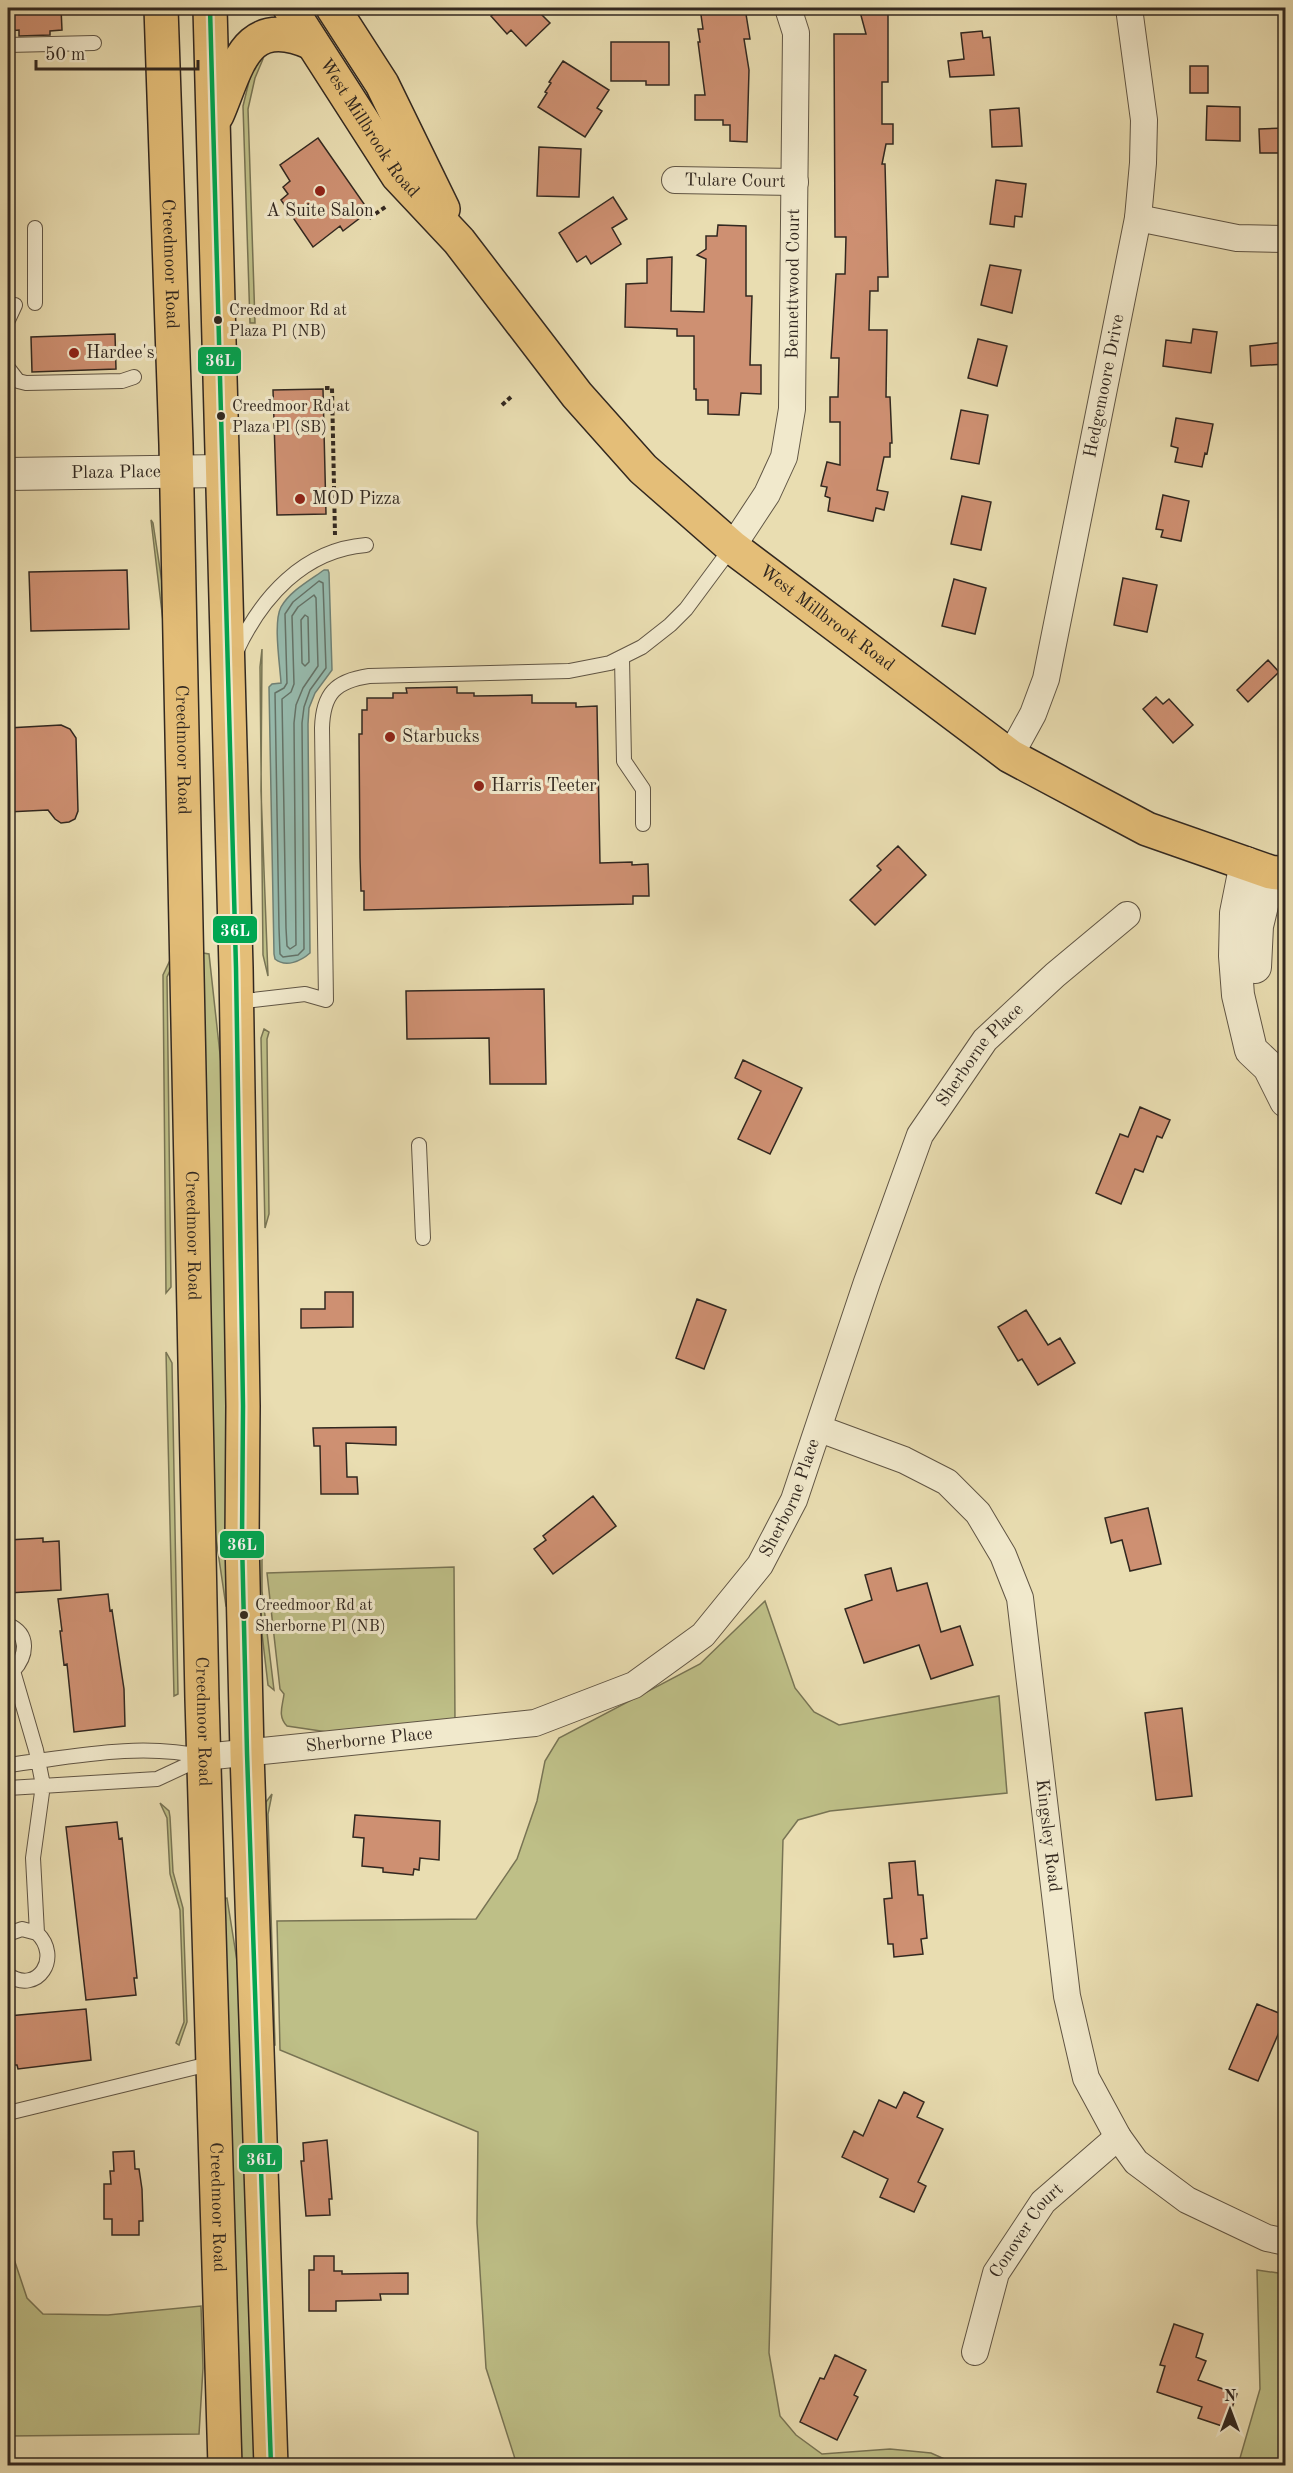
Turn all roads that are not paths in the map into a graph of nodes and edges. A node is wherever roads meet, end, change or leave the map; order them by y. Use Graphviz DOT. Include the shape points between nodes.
graph roads {
  1 [pos="161,8"];
  2 [pos="210,8"];
  3 [pos="290,8"];
  4 [pos="333,8"];
  5 [pos="788,8"];
  6 [pos="1129,8"];
  7 [pos="94,43"];
  8 [pos="312,43"];
  9 [pos="8,45"];
  10 [pos="213,125"];
  11 [pos="675,180"];
  12 [pos="795,182"];
  13 [pos="1138,218"];
  14 [pos="35,228"];
  15 [pos="1286,239"];
  16 [pos="459,241"];
  17 [pos="35,303"];
  18 [pos="15,305"];
  19 [pos="8,320"];
  20 [pos="8,368"];
  21 [pos="134,377"];
  22 [pos="176,471"];
  23 [pos="223,471"];
  24 [pos="8,474"];
  25 [pos="366,545"];
  26 [pos="732,547"];
  27 [pos="622,658"];
  28 [pos="229,680"];
  29 [pos="1010,756"];
  30 [pos="643,824"];
  31 [pos="1267,870"];
  32 [pos="1127,915"];
  33 [pos="236,1002"];
  34 [pos="1286,1101"];
  35 [pos="419,1145"];
  36 [pos="423,1238"];
  37 [pos="820,1429"];
  38 [pos="8,1625"];
  39 [pos="10,1672"];
  40 [pos="247,1753"];
  41 [pos="204,1757"];
  42 [pos="38,1761"];
  43 [pos="8,1765"];
  44 [pos="43,1785"];
  45 [pos="8,1788"];
  46 [pos="37,1933"];
  47 [pos="8,1934"];
  48 [pos="8,1975"];
  49 [pos="213,2063"];
  50 [pos="8,2113"];
  51 [pos="1118,2137"];
  52 [pos="1286,2241"];
  53 [pos="975,2352"];
  54 [pos="225,2466"];
  55 [pos="272,2466"];
  1 -- 22 [label="main road, Creedmoor Road"];
  2 -- 10 [label="main road"];
  3 -- 8 [label="main road, West Millbrook Road"];
  4 -- 16 [label="main road, West Millbrook Road" via="382,84"];
  5 -- 12 [label="street, Bennettwood Court" via="796,33"];
  6 -- 13 [label="street, Hedgemoore Drive" via="1144,120"];
  7 -- 9 [label="lane"];
  8 -- 10 [label="main road" via="282,33 256,40 239,62"];
  8 -- 16 [label="main road, West Millbrook Road" via="398,176"];
  10 -- 23 [label="main road"];
  11 -- 12 [label="street, Tulare Court"];
  12 -- 26 [label="street, Bennettwood Court" via="792,409 784,457 767,494"];
  13 -- 15 [label="street" via="1237,238"];
  13 -- 29 [label="street, Hedgemoore Drive" via="1046,679 1033,714"];
  14 -- 17 [label="lane"];
  16 -- 26 [label="main road, West Millbrook Road" via="585,403 643,469"];
  18 -- 19 [label="lane"];
  20 -- 21 [label="lane" via="18,381 26,383 122,381"];
  22 -- 23 [label="street, Plaza Place"];
  22 -- 24 [label="street, Plaza Place"];
  22 -- 41 [label="main road, Creedmoor Road"];
  23 -- 28 [label="main road"];
  25 -- 28 [label="lane" via="336,550 301,567 287,579 243,636"];
  26 -- 27 [label="lane" via="686,609 642,647"];
  26 -- 29 [label="main road, West Millbrook Road"];
  27 -- 30 [label="lane" via="624,761 643,789"];
  27 -- 33 [label="lane" via="590,669 365,677 336,687 327,697 322,728 326,1000 305,994"];
  28 -- 33 [label="main road"];
  29 -- 31 [label="main road, West Millbrook Road" via="1147,829"];
  31 -- 34 [label="street" via="1257,926 1254,983 1271,1043 1269,1067"];
  32 -- 37 [label="street, Sherborne Place" via="985,1040 920,1135"];
  33 -- 40 [label="main road"];
  35 -- 36 [label="lane"];
  37 -- 40 [label="street, Sherborne Place" via="794,1500 759,1565 703,1635 634,1685 535,1723"];
  37 -- 51 [label="street, Kingsley Road" via="947,1482 978,1513 1003,1555 1020,1598 1067,1996 1086,2078"];
  38 -- 39 [label="lane" via="24,1643 21,1662"];
  39 -- 42 [label="lane"];
  40 -- 41 [label="street, Sherborne Place"];
  40 -- 55 [label="main road"];
  41 -- 42 [label="lane" via="160,1749"];
  41 -- 44 [label="lane" via="157,1779"];
  41 -- 49 [label="main road, Creedmoor Road"];
  42 -- 43 [label="lane"];
  42 -- 44 [label="lane"];
  44 -- 45 [label="lane"];
  44 -- 46 [label="lane" via="33,1857"];
  46 -- 47 [label="lane" via="22,1929"];
  46 -- 48 [label="lane" via="48,1956 46,1966 33,1979 15,1980"];
  49 -- 50 [label="lane"];
  49 -- 54 [label="main road, Creedmoor Road"];
  51 -- 52 [label="street, Kingsley Road" via="1136,2162 1187,2200 1267,2238"];
  51 -- 53 [label="street, Conover Court" via="1037,2211 996,2273"];
}
